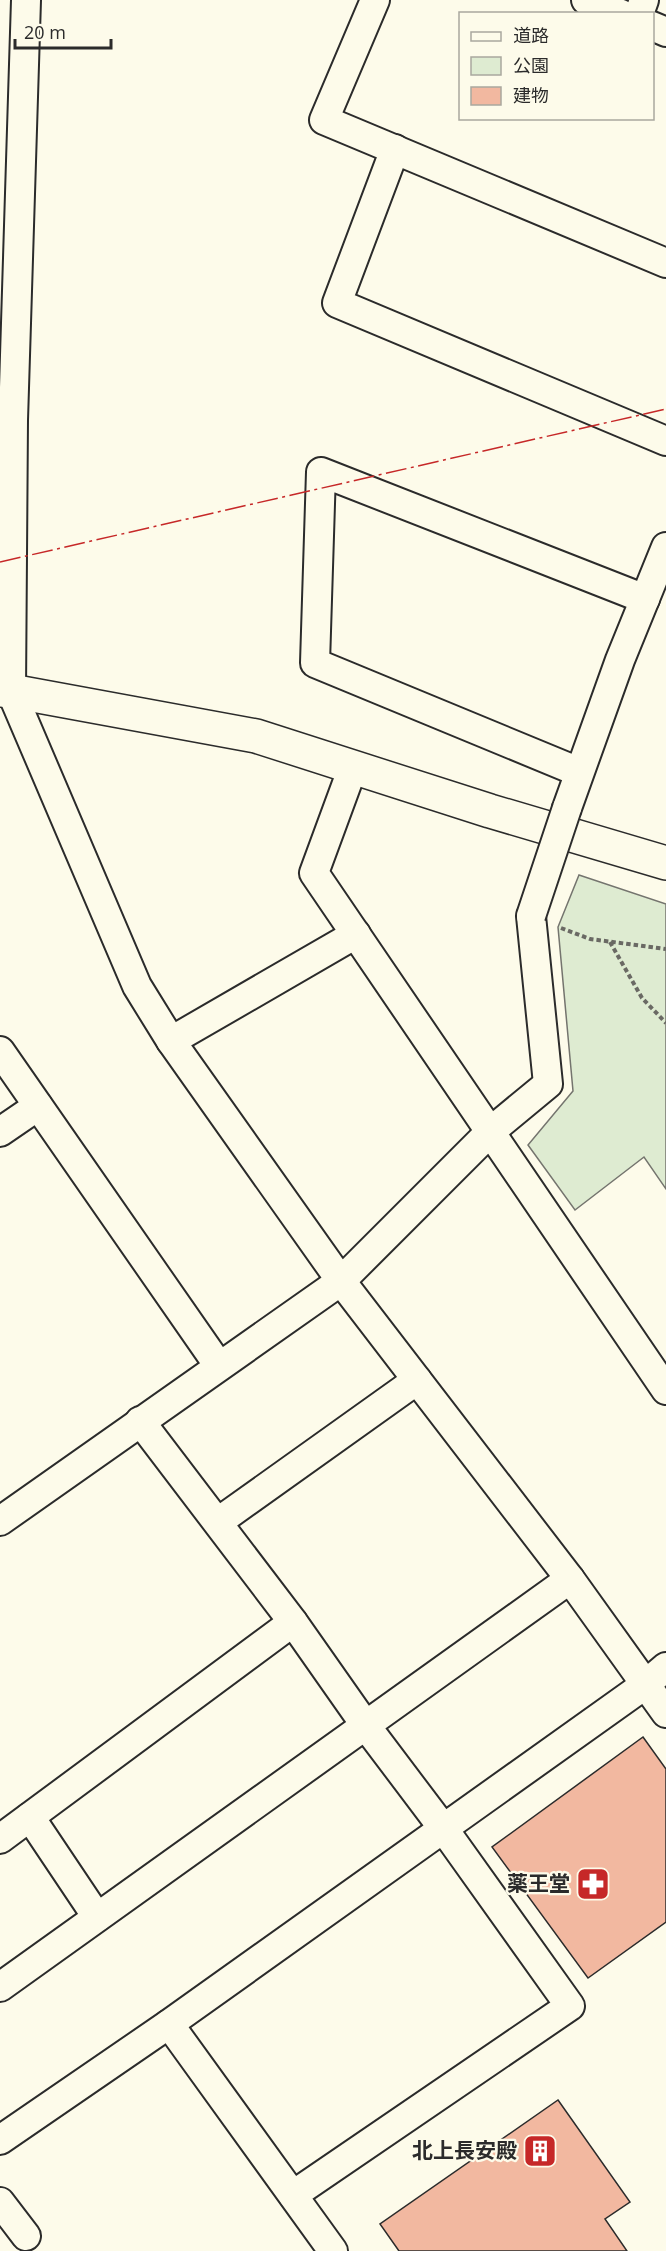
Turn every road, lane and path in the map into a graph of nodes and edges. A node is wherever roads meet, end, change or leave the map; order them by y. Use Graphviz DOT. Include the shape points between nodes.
graph roads {
  1 [pos="27,0"];
  2 [pos="375,0"];
  3 [pos="586,0"];
  4 [pos="616,12"];
  5 [pos="395,149"];
  6 [pos="666,263"];
  7 [pos="6,419"];
  8 [pos="666,441"];
  9 [pos="666,547"];
  10 [pos="645,599"];
  11 [pos="6,691"];
  12 [pos="353,766"];
  13 [pos="579,772"];
  14 [pos="666,863"];
  15 [pos="531,916"];
  16 [pos="356,934"];
  17 [pos="610,941"];
  18 [pos="666,949"];
  19 [pos="666,1023"];
  20 [pos="171,1041"];
  21 [pos="0,1052"];
  22 [pos="38,1106"];
  23 [pos="491,1131"];
  24 [pos="0,1132"];
  25 [pos="341,1281"];
  26 [pos="219,1366"];
  27 [pos="417,1380"];
  28 [pos="666,1390"];
  29 [pos="140,1421"];
  30 [pos="0,1521"];
  31 [pos="218,1522"];
  32 [pos="570,1579"];
  33 [pos="293,1622"];
  34 [pos="656,1675"];
  35 [pos="666,1713"];
  36 [pos="366,1726"];
  37 [pos="30,1816"];
  38 [pos="443,1828"];
  39 [pos="0,1839"];
  40 [pos="97,1917"];
  41 [pos="0,1987"];
  42 [pos="169,2024"];
  43 [pos="0,2140"];
  44 [pos="293,2195"];
  45 [pos="0,2202"];
  46 [pos="26,2236"];
  47 [pos="333,2251"];
  1 -- 7 [label="street"];
  2 -- 5 [label="street" via="324,120"];
  3 -- 4 [label="street"];
  5 -- 6 [label="street"];
  5 -- 8 [label="street" via="337,303"];
  7 -- 11 [label="street"];
  9 -- 10 [label="street"];
  10 -- 13 [label="street"];
  10 -- 13 [label="street" via="321,472 315,663"];
  11 -- 12 [label="street" via="256,736"];
  11 -- 20 [label="street" via="137,986"];
  12 -- 14 [label="street"];
  12 -- 16 [label="street" via="314,873"];
  13 -- 15 [label="street, bridge"];
  15 -- 17 [label="path" via="590,939"];
  15 -- 23 [label="street" via="548,1084"];
  16 -- 20 [label="street"];
  16 -- 23 [label="street"];
  17 -- 18 [label="path"];
  17 -- 19 [label="path" via="642,998"];
  20 -- 25 [label="street"];
  21 -- 22 [label="street"];
  22 -- 24 [label="street"];
  22 -- 26 [label="street"];
  23 -- 25 [label="street"];
  23 -- 28 [label="street"];
  25 -- 26 [label="street"];
  25 -- 27 [label="street"];
  26 -- 29 [label="street"];
  27 -- 31 [label="street"];
  27 -- 32 [label="street"];
  29 -- 30 [label="street"];
  29 -- 31 [label="street"];
  31 -- 33 [label="street"];
  32 -- 34 [label="street"];
  32 -- 36 [label="street"];
  33 -- 36 [label="street"];
  33 -- 37 [label="street"];
  34 -- 35 [label="street"];
  34 -- 38 [label="street"];
  36 -- 38 [label="street"];
  36 -- 40 [label="street"];
  37 -- 39 [label="street"];
  37 -- 40 [label="street"];
  38 -- 42 [label="street"];
  38 -- 44 [label="street" via="570,2006"];
  40 -- 41 [label="street"];
  42 -- 43 [label="street"];
  42 -- 44 [label="street"];
  44 -- 47 [label="street"];
  45 -- 46 [label="street"];
}
